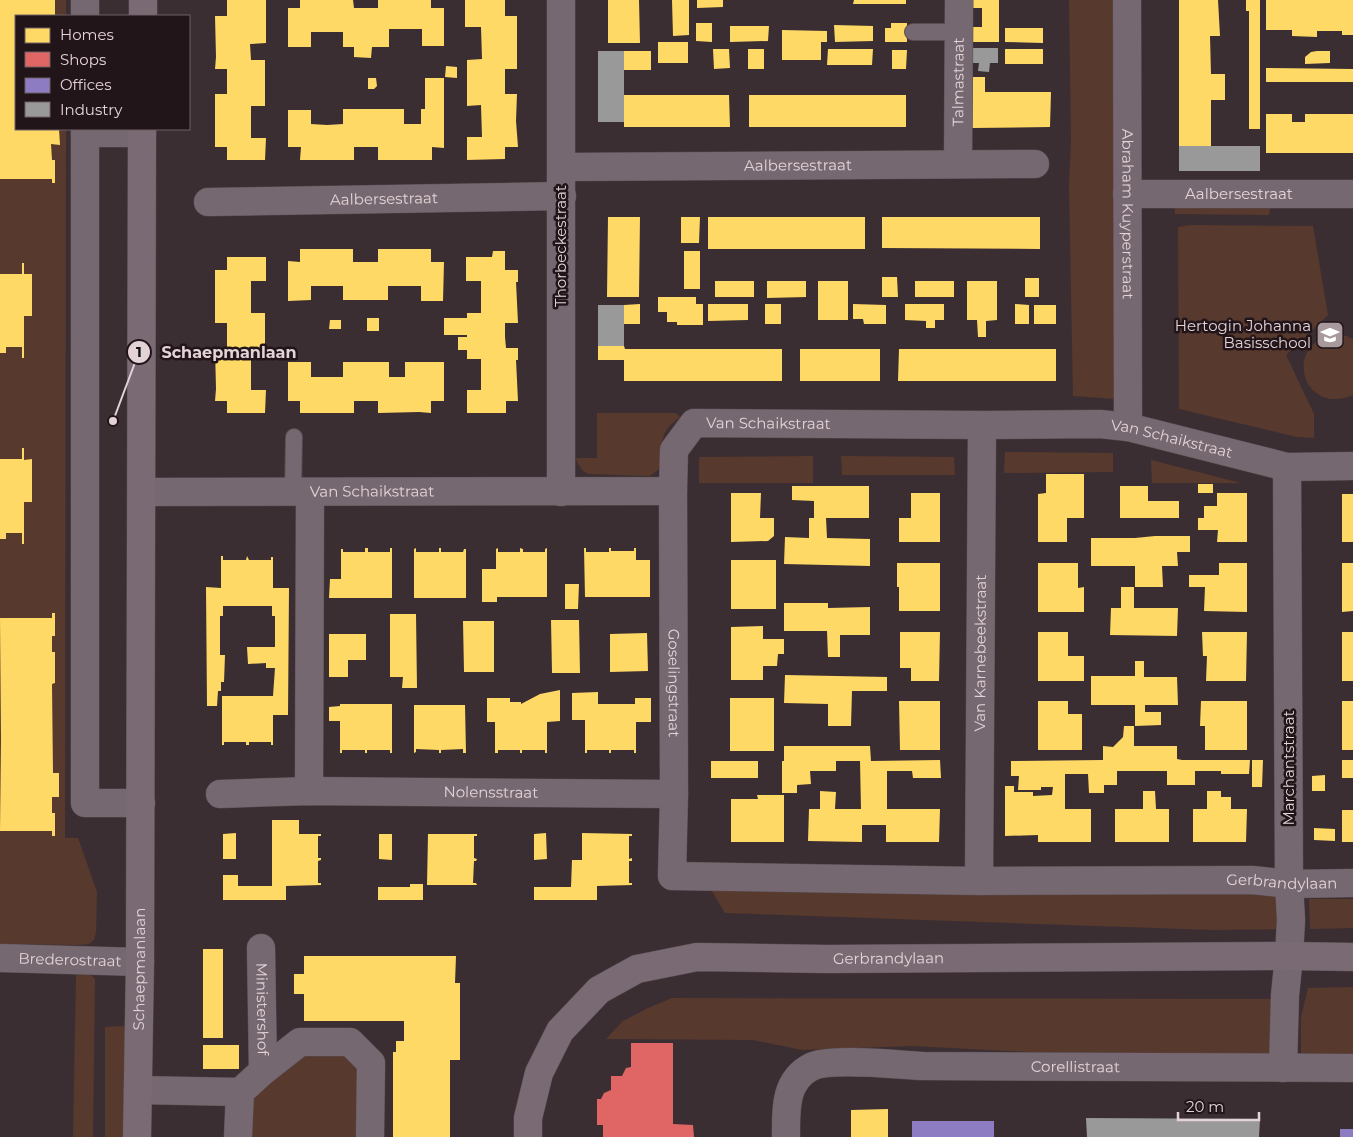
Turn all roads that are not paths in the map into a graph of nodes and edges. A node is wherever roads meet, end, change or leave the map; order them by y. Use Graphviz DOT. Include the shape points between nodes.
graph roads {
  1 [pos="85,0"];
  2 [pos="142,0"];
  3 [pos="561,0"];
  4 [pos="959,0"];
  5 [pos="1127,0"];
  6 [pos="85,15"];
  7 [pos="142,15"];
  8 [pos="913,32"];
  9 [pos="959,32"];
  10 [pos="85,131"];
  11 [pos="142,131"];
  12 [pos="958,164"];
  13 [pos="1035,164"];
  14 [pos="562,167"];
  15 [pos="1127,194"];
  16 [pos="1353,194"];
  17 [pos="562,196"];
  18 [pos="208,202"];
  19 [pos="982,425"];
  20 [pos="1128,427"];
  21 [pos="294,438"];
  22 [pos="1353,466"];
  23 [pos="1287,467"];
  24 [pos="673,491"];
  25 [pos="142,492"];
  26 [pos="301,492"];
  27 [pos="561,492"];
  28 [pos="308,791"];
  29 [pos="220,794"];
  30 [pos="674,794"];
  31 [pos="141,803"];
  32 [pos="672,876"];
  33 [pos="979,881"];
  34 [pos="1353,883"];
  35 [pos="1289,884"];
  36 [pos="261,948"];
  37 [pos="1289,956"];
  38 [pos="0,958"];
  39 [pos="1353,958"];
  40 [pos="140,962"];
  41 [pos="1283,1068"];
  42 [pos="1353,1068"];
  43 [pos="263,1070"];
  44 [pos="138,1090"];
  45 [pos="240,1092"];
  46 [pos="137,1137"];
  47 [pos="238,1137"];
  48 [pos="370,1137"];
  49 [pos="528,1137"];
  50 [pos="786,1137"];
  1 -- 6 [label="street"];
  2 -- 7 [label="street"];
  3 -- 14 [label="street, Thorbeckestraat"];
  4 -- 9 [label="street, Talmastraat"];
  5 -- 15 [label="street, Abraham Kuyperstraat"];
  8 -- 9 [label="lane"];
  9 -- 12 [label="street, Talmastraat"];
  10 -- 11 [label="street, Schaepmanlaan"];
  10 -- 31 [label="street, Schaepmanlaan" via="85,803"];
  11 -- 25 [label="street, Schaepmanlaan"];
  12 -- 13 [label="street, Aalbersestraat"];
  12 -- 14 [label="street, Aalbersestraat"];
  14 -- 17 [label="street, Thorbeckestraat"];
  15 -- 16 [label="street, Aalbersestraat"];
  15 -- 20 [label="street, Abraham Kuyperstraat"];
  17 -- 18 [label="street, Aalbersestraat"];
  17 -- 27 [label="street, Thorbeckestraat"];
  19 -- 20 [label="street, Van Schaikstraat" via="1100,424"];
  19 -- 24 [label="street, Van Schaikstraat" via="694,423 674,450"];
  19 -- 33 [label="street, Van Karnebeekstraat"];
  20 -- 23 [label="street, Van Schaikstraat"];
  21 -- 26 [label="lane"];
  22 -- 23 [label="street, Van Schaikstraat"];
  23 -- 35 [label="street, Marchantstraat"];
  24 -- 27 [label="street, Van Schaikstraat"];
  24 -- 30 [label="street, Goselingstraat"];
  25 -- 26 [label="street, Van Schaikstraat"];
  25 -- 31 [label="street, Schaepmanlaan"];
  26 -- 27 [label="street, Van Schaikstraat"];
  26 -- 28 [label="street"];
  28 -- 29 [label="street, Nolensstraat"];
  28 -- 30 [label="street, Nolensstraat"];
  30 -- 32 [label="street, Goselingstraat"];
  31 -- 40 [label="street, Schaepmanlaan"];
  32 -- 33 [label="street, Gerbrandylaan"];
  33 -- 35 [label="street, Gerbrandylaan" via="1252,880"];
  34 -- 35 [label="street, Gerbrandylaan"];
  35 -- 37 [label="street, Marchantstraat"];
  36 -- 43 [label="street, Ministershof"];
  37 -- 39 [label="street, Gerbrandylaan"];
  37 -- 41 [label="street, Marchantstraat"];
  37 -- 49 [label="street, Gerbrandylaan" via="697,957 637,969 599,990 560,1031 539,1073 528,1118"];
  38 -- 40 [label="street, Brederostraat"];
  40 -- 44 [label="street, Schaepmanlaan"];
  41 -- 42 [label="street, Corellistraat"];
  41 -- 50 [label="street, Corellistraat" via="902,1066 827,1062 800,1074 791,1087 786,1101"];
  43 -- 45 [label="street, Ministershof"];
  43 -- 48 [label="street, Ministershof" via="300,1042 350,1042 371,1063"];
  44 -- 45 [label="street"];
  44 -- 46 [label="street, Schaepmanlaan"];
  45 -- 47 [label="street"];
}
